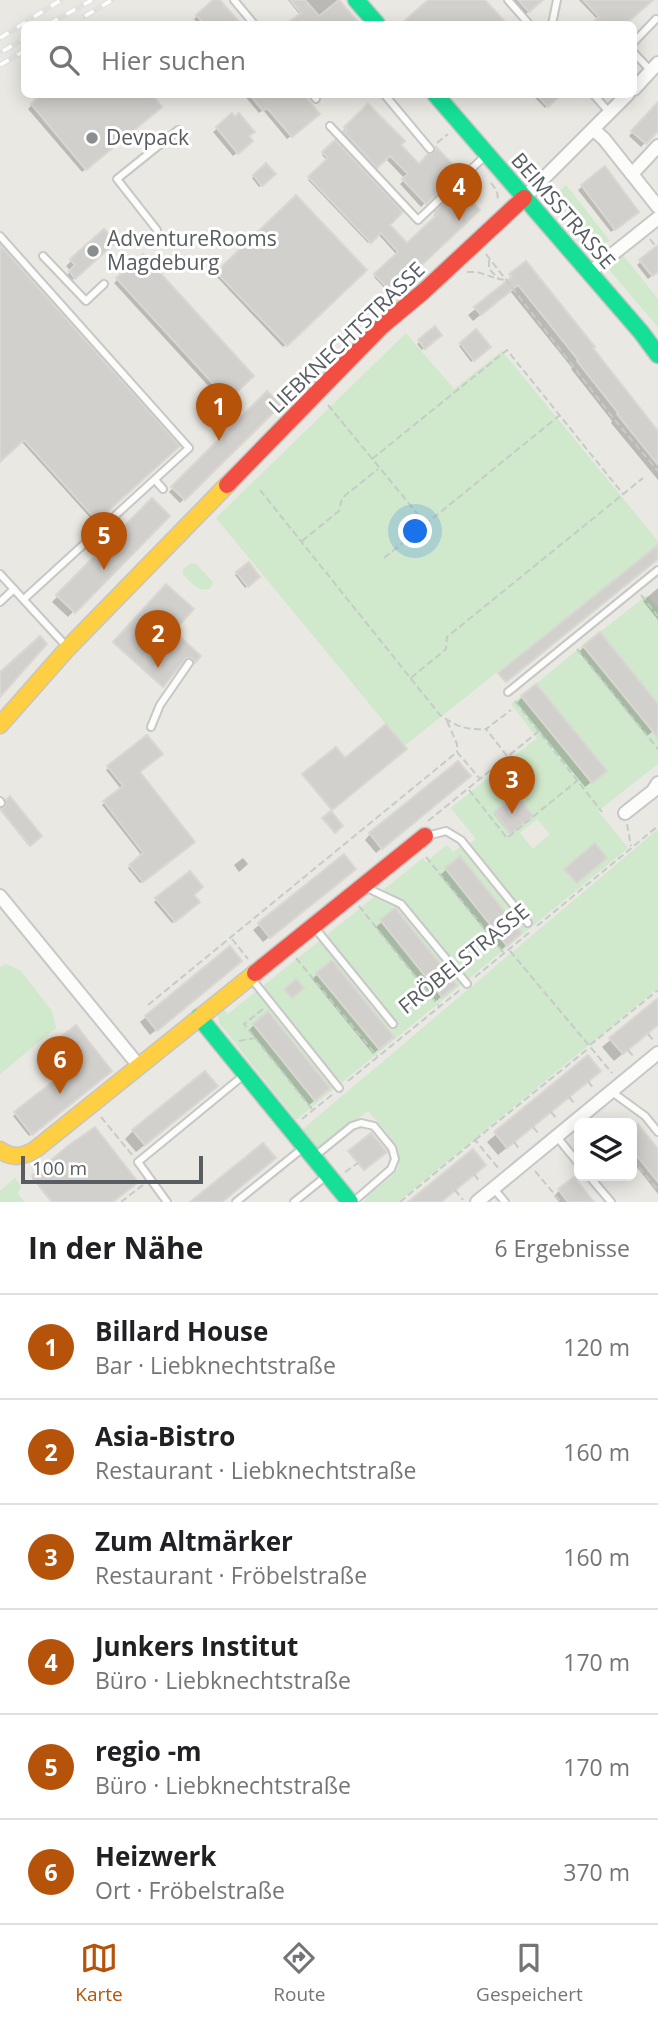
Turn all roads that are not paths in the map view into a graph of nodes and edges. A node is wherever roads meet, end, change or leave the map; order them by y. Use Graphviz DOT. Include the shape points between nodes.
graph roads {
  1 [pos="234,0"];
  2 [pos="356,0"];
  3 [pos="508,0"];
  4 [pos="557,0"];
  5 [pos="656,19"];
  6 [pos="252,21"];
  7 [pos="374,21"];
  8 [pos="526,21"];
  9 [pos="553,21"];
  10 [pos="637,39"];
  11 [pos="637,55"];
  12 [pos="655,67"];
  13 [pos="637,86"];
  14 [pos="387,98"];
  15 [pos="438,98"];
  16 [pos="597,98"];
  17 [pos="624,98"];
  18 [pos="610,113"];
  19 [pos="330,126"];
  20 [pos="178,130"];
  21 [pos="594,130"];
  22 [pos="658,146"];
  23 [pos="430,149"];
  24 [pos="487,154"];
  25 [pos="632,174"];
  26 [pos="524,198"];
  27 [pos="658,207"];
  28 [pos="658,218"];
  29 [pos="0,236"];
  30 [pos="159,242"];
  31 [pos="43,256"];
  32 [pos="589,273"];
  33 [pos="104,284"];
  34 [pos="658,355"];
  35 [pos="156,481"];
  36 [pos="163,489"];
  37 [pos="658,570"];
  38 [pos="0,574"];
  39 [pos="14,589"];
  40 [pos="24,599"];
  41 [pos="0,602"];
  42 [pos="68,648"];
  43 [pos="189,663"];
  44 [pos="508,692"];
  45 [pos="0,725"];
  46 [pos="151,727"];
  47 [pos="658,783"];
  48 [pos="625,813"];
  49 [pos="423,834"];
  50 [pos="356,890"];
  51 [pos="0,896"];
  52 [pos="528,923"];
  53 [pos="313,926"];
  54 [pos="254,974"];
  55 [pos="467,984"];
  56 [pos="199,1017"];
  57 [pos="393,1024"];
  58 [pos="657,1048"];
  59 [pos="139,1066"];
  60 [pos="246,1074"];
  61 [pos="340,1088"];
  62 [pos="616,1088"];
  63 [pos="658,1132"];
  64 [pos="557,1136"];
  65 [pos="0,1150"];
  66 [pos="309,1152"];
  67 [pos="574,1158"];
  68 [pos="328,1175"];
  69 [pos="593,1181"];
  70 [pos="494,1189"];
  71 [pos="167,1202"];
  72 [pos="236,1202"];
  73 [pos="294,1202"];
  74 [pos="351,1202"];
  75 [pos="477,1202"];
  76 [pos="505,1202"];
  77 [pos="611,1202"];
  1 -- 6 [label="lane"];
  2 -- 7 [label="street"];
  3 -- 8 [label="lane"];
  4 -- 9 [label="lane"];
  5 -- 10 [label="lane"];
  11 -- 12 [label="lane"];
  12 -- 13 [label="street"];
  14 -- 23 [label="lane"];
  15 -- 24 [label="street, BEIMSSTRASSE"];
  16 -- 18 [label="lane"];
  17 -- 18 [label="street"];
  18 -- 21 [label="street"];
  19 -- 24 [label="lane" via="418,220"];
  20 -- 30 [label="lane" via="117,179 157,230"];
  21 -- 25 [label="street"];
  21 -- 26 [label="street"];
  22 -- 25 [label="street"];
  24 -- 26 [label="street, BEIMSSTRASSE"];
  25 -- 27 [label="street"];
  26 -- 32 [label="street, BEIMSSTRASSE"];
  26 -- 42 [label="street, LIEBKNECHTSTRASSE" via="382,326"];
  28 -- 32 [label="street"];
  29 -- 35 [label="lane" via="189,449"];
  31 -- 33 [label="lane" via="86,301"];
  32 -- 34 [label="street, BEIMSSTRASSE"];
  35 -- 36 [label="lane"];
  35 -- 40 [label="lane"];
  37 -- 44 [label="lane"];
  38 -- 39 [label="lane"];
  39 -- 40 [label="lane"];
  39 -- 41 [label="lane"];
  40 -- 42 [label="lane"];
  42 -- 45 [label="street, LIEBKNECHTSTRASSE"];
  43 -- 46 [label="lane"];
  47 -- 48 [label="street"];
  49 -- 50 [label="street"];
  49 -- 52 [label="lane" via="446,831 461,841"];
  50 -- 53 [label="street"];
  50 -- 55 [label="lane" via="401,904"];
  51 -- 59 [label="street"];
  53 -- 54 [label="street"];
  53 -- 57 [label="lane"];
  54 -- 56 [label="street"];
  54 -- 61 [label="lane" via="271,1003"];
  56 -- 59 [label="street"];
  56 -- 60 [label="street"];
  58 -- 62 [label="street"];
  59 -- 65 [label="street" via="29,1154 13,1157"];
  60 -- 66 [label="street"];
  60 -- 71 [label="lane" via="138,1162"];
  62 -- 63 [label="lane"];
  62 -- 64 [label="street"];
  64 -- 67 [label="lane"];
  64 -- 70 [label="street"];
  66 -- 68 [label="street"];
  66 -- 72 [label="lane"];
  66 -- 74 [label="lane" via="355,1124 375,1127 393,1149 395,1163"];
  68 -- 73 [label="lane"];
  68 -- 74 [label="street"];
  69 -- 77 [label="lane"];
  70 -- 75 [label="street"];
  70 -- 76 [label="lane"];
}
